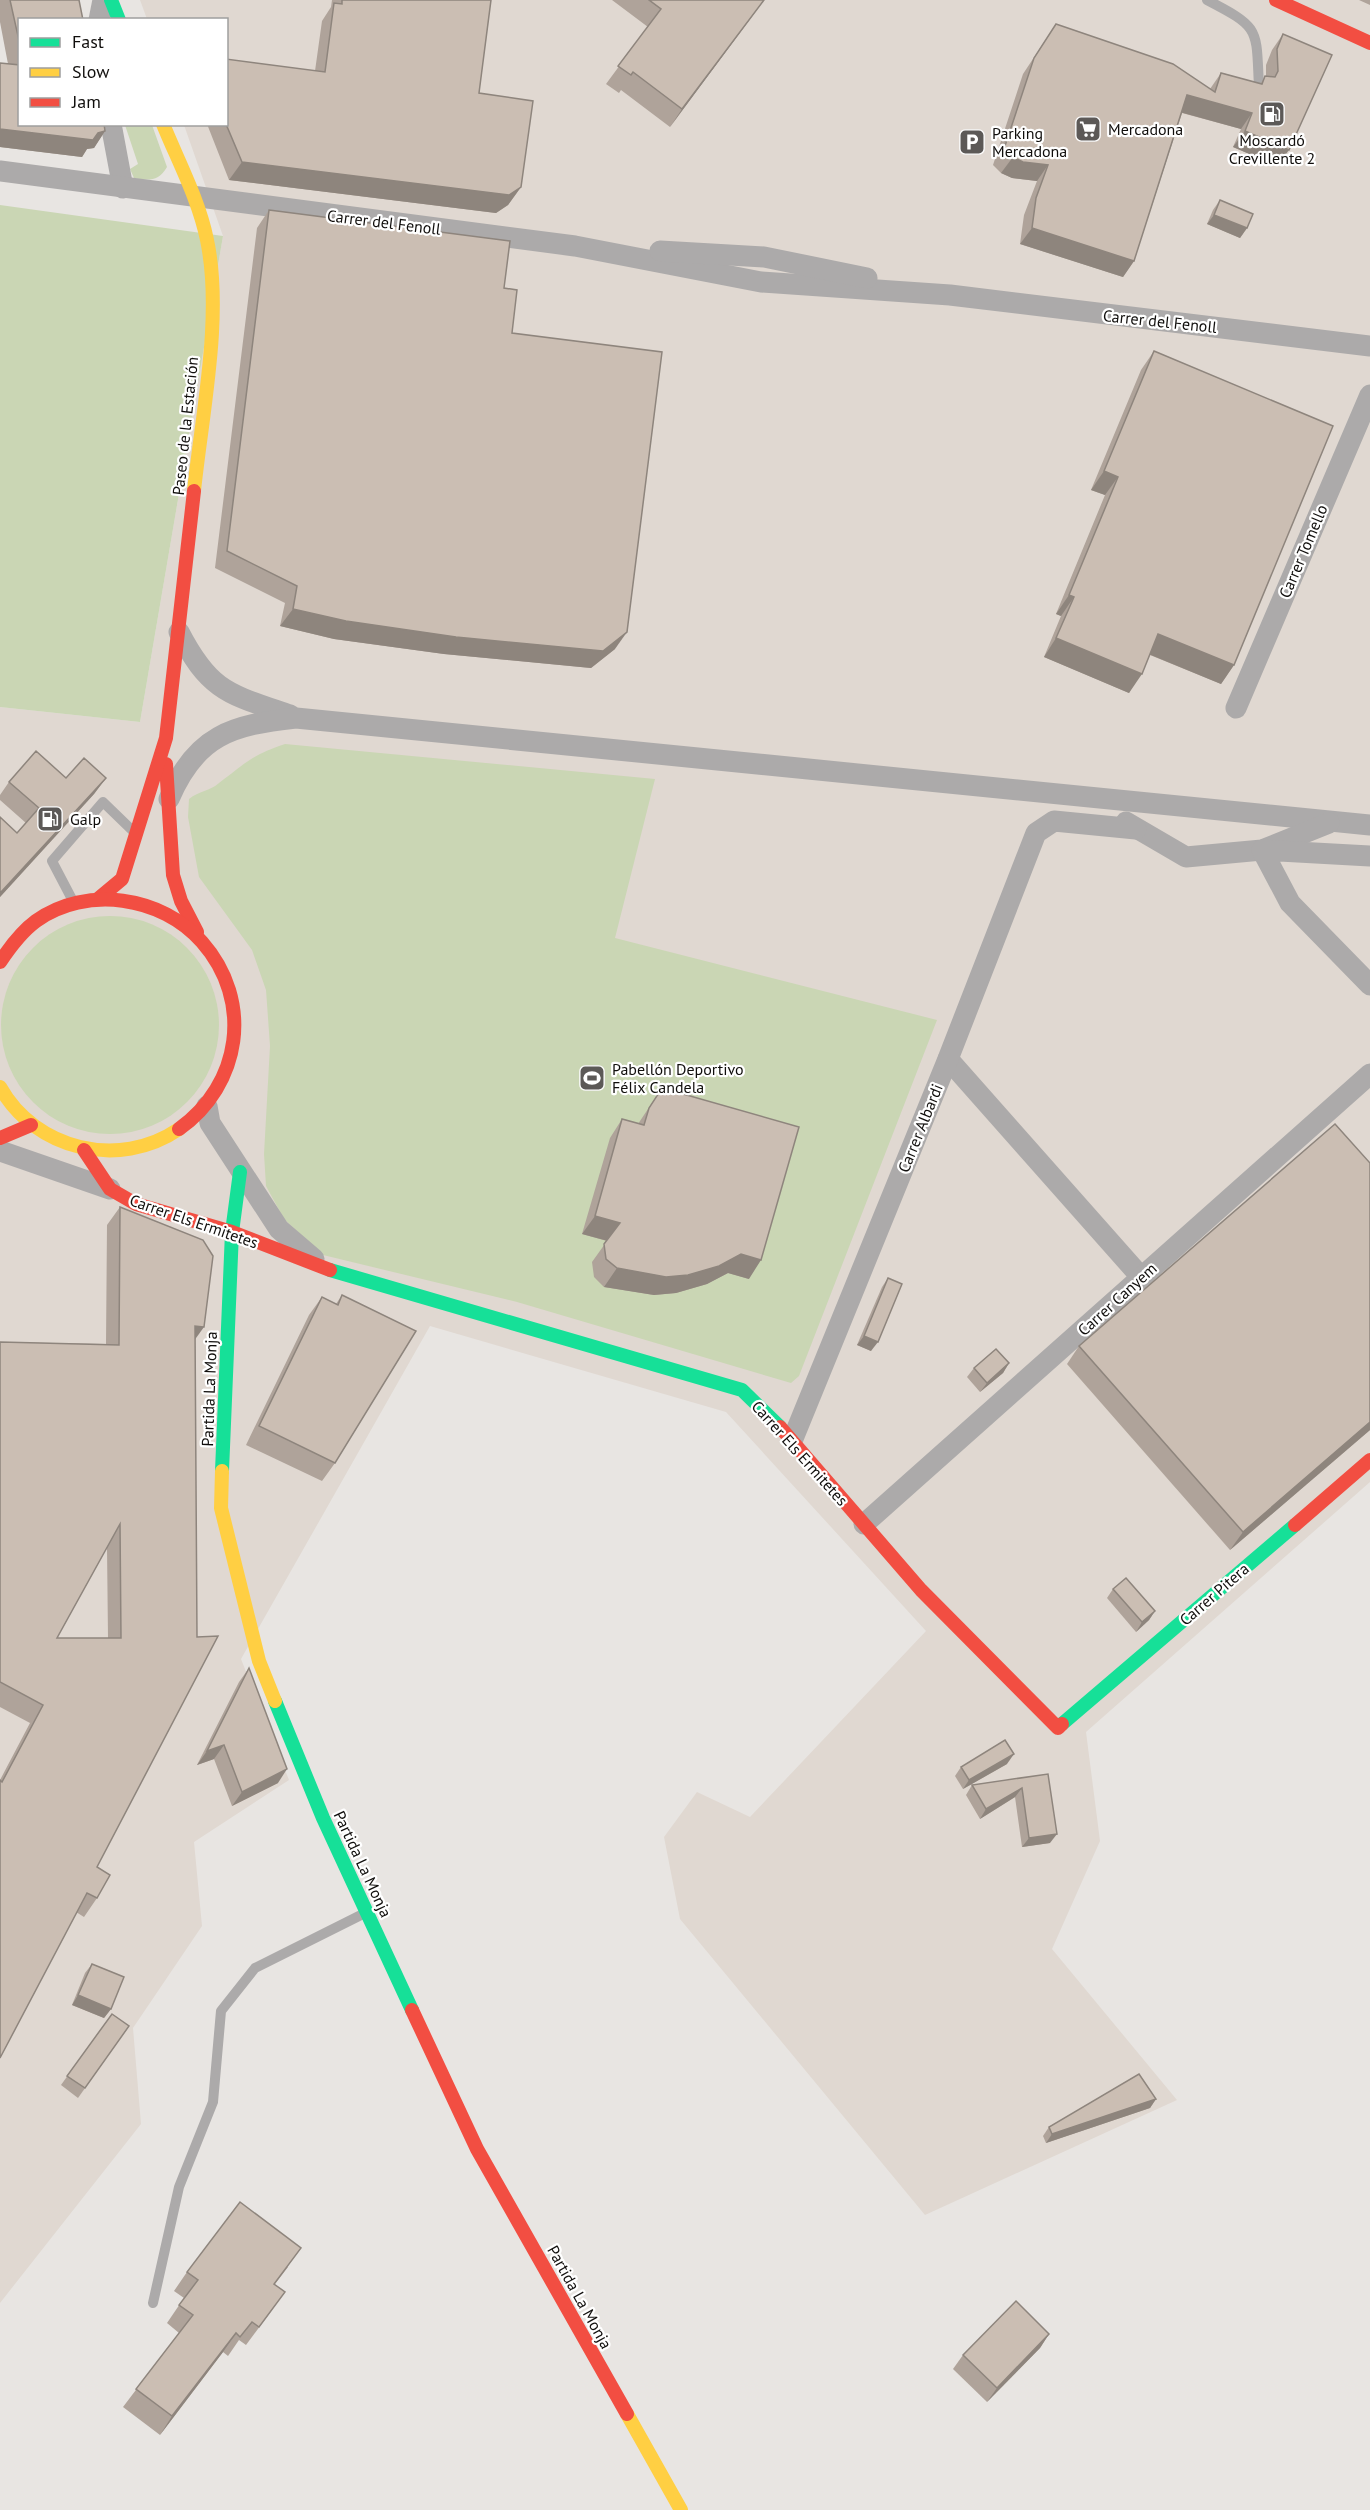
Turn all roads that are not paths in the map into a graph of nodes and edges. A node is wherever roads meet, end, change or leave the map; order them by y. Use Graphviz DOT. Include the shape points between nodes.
graph roads {
  1 [pos="103,0"];
  2 [pos="111,0"];
  3 [pos="1207,0"];
  4 [pos="1276,0"];
  5 [pos="99,18"];
  6 [pos="118,18"];
  7 [pos="1370,44"];
  8 [pos="1259,87"];
  9 [pos="111,126"];
  10 [pos="164,126"];
  11 [pos="0,171"];
  12 [pos="123,188"];
  13 [pos="193,197"];
  14 [pos="1370,346"];
  15 [pos="1370,395"];
  16 [pos="179,632"];
  17 [pos="210,679"];
  18 [pos="174,686"];
  19 [pos="1236,708"];
  20 [pos="296,718"];
  21 [pos="165,738"];
  22 [pos="1085,795"];
  23 [pos="167,802"];
  24 [pos="1334,821"];
  25 [pos="1370,825"];
  26 [pos="1136,829"];
  27 [pos="137,836"];
  28 [pos="1262,850"];
  29 [pos="1370,856"];
  30 [pos="98,899"];
  31 [pos="74,903"];
  32 [pos="201,939"];
  33 [pos="0,962"];
  34 [pos="1370,986"];
  35 [pos="948,1059"];
  36 [pos="1370,1074"];
  37 [pos="0,1088"];
  38 [pos="207,1106"];
  39 [pos="1319,1120"];
  40 [pos="31,1125"];
  41 [pos="1334,1136"];
  42 [pos="0,1138"];
  43 [pos="84,1150"];
  44 [pos="0,1151"];
  45 [pos="240,1172"];
  46 [pos="110,1189"];
  47 [pos="232,1232"];
  48 [pos="323,1268"];
  49 [pos="1141,1277"];
  50 [pos="792,1441"];
  51 [pos="1370,1460"];
  52 [pos="864,1524"];
  53 [pos="1058,1728"];
  54 [pos="367,1912"];
  55 [pos="153,2303"];
  56 [pos="681,2510"];
  1 -- 5 [label="street"];
  2 -- 6 [label="main road"];
  3 -- 8 [label="lane" via="1244,19 1256,37"];
  4 -- 7 [label="main road"];
  9 -- 12 [label="street"];
  10 -- 13 [label="main road, Paseo de la Estación"];
  11 -- 12 [label="street, Carrer del Fenoll"];
  12 -- 13 [label="street, Carrer del Fenoll"];
  13 -- 14 [label="street, Carrer del Fenoll" via="575,246 764,257 950,295"];
  13 -- 16 [label="main road, Paseo de la Estación" via="207,240 213,315"];
  15 -- 19 [label="street, Carrer Tomello"];
  16 -- 17 [label="street" via="195,663"];
  16 -- 18 [label="main road, Paseo de la Estación"];
  17 -- 18 [label="street" via="185,679"];
  17 -- 20 [label="street" via="233,696"];
  18 -- 21 [label="main road, Paseo de la Estación"];
  20 -- 22 [label="street"];
  20 -- 23 [label="street" via="258,722 226,731 187,765"];
  21 -- 23 [label="main road, Paseo de la Estación"];
  21 -- 27 [label="main road, Paseo de la Estación"];
  22 -- 24 [label="street"];
  22 -- 26 [label="street"];
  23 -- 32 [label="main road, Paseo de la Estación" via="173,875 181,901"];
  24 -- 25 [label="street"];
  24 -- 28 [label="street"];
  26 -- 28 [label="street" via="1186,856"];
  26 -- 35 [label="street, Carrer Albardi" via="1054,820 1036,833"];
  27 -- 30 [label="main road, Paseo de la Estación" via="122,879"];
  27 -- 31 [label="lane" via="103,801 52,861"];
  28 -- 29 [label="street"];
  28 -- 34 [label="street" via="1290,903"];
  30 -- 31 [label="main road"];
  30 -- 32 [label="main road" via="135,901 171,915"];
  31 -- 33 [label="main road" via="43,917 16,938"];
  32 -- 38 [label="main road" via="219,963 231,991 236,1021 233,1052 224,1080"];
  35 -- 49 [label="street"];
  35 -- 50 [label="street, Carrer Albardi"];
  36 -- 39 [label="street, Carrer Canyem"];
  37 -- 40 [label="main road"];
  38 -- 43 [label="main road" via="182,1129 152,1145 118,1152"];
  38 -- 45 [label="street, Carrer Els Ermitetes" via="210,1123"];
  39 -- 41 [label="street"];
  39 -- 49 [label="street, Carrer Canyem"];
  40 -- 42 [label="main road"];
  40 -- 43 [label="main road" via="56,1141"];
  43 -- 46 [label="main road, Carrer Els Ermitetes"];
  44 -- 46 [label="street"];
  45 -- 47 [label="main road, Partida La Monja"];
  45 -- 48 [label="street, Carrer Els Ermitetes" via="279,1229"];
  46 -- 47 [label="main road, Carrer Els Ermitetes" via="136,1204"];
  47 -- 48 [label="main road, Carrer Els Ermitetes"];
  47 -- 54 [label="main road, Partida La Monja" via="221,1508 259,1661 323,1818"];
  48 -- 50 [label="main road, Carrer Els Ermitetes" via="742,1390"];
  49 -- 52 [label="street, Carrer Canyem"];
  50 -- 52 [label="main road, Carrer Els Ermitetes"];
  51 -- 53 [label="main road, Carrer Pitera"];
  52 -- 53 [label="main road, Carrer Els Ermitetes" via="921,1590"];
  54 -- 55 [label="lane" via="255,1968 221,2011 213,2102 179,2187"];
  54 -- 56 [label="main road, Partida La Monja" via="477,2149"];
}
